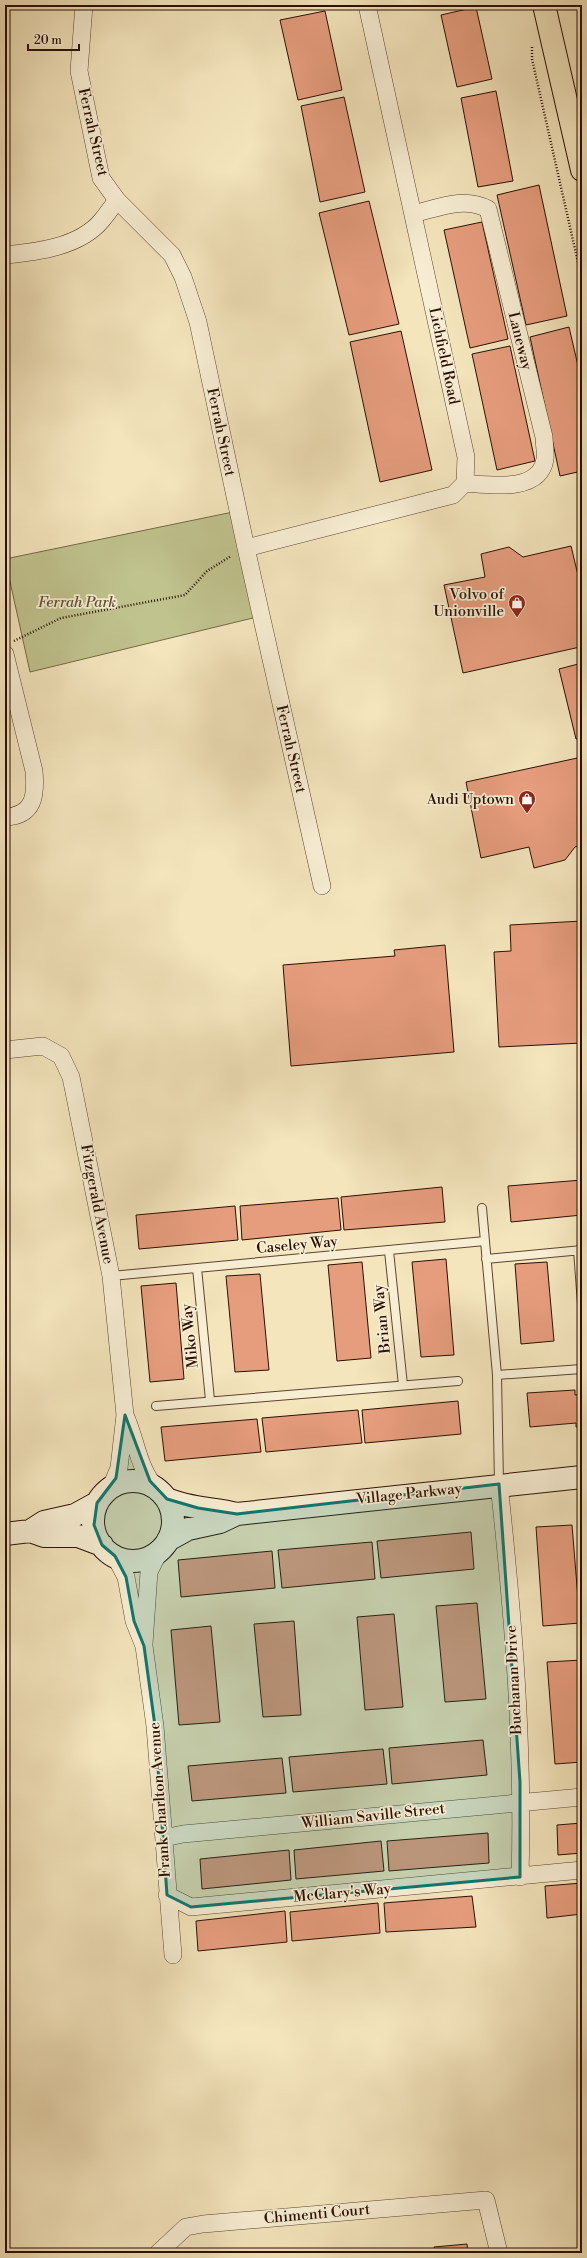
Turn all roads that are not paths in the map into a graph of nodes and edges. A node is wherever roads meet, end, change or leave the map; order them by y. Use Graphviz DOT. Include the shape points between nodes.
graph roads {
  1 [pos="84,5"];
  2 [pos="367,5"];
  3 [pos="544,5"];
  4 [pos="582,170"];
  5 [pos="116,200"];
  6 [pos="413,214"];
  7 [pos="5,255"];
  8 [pos="465,483"];
  9 [pos="246,548"];
  10 [pos="8,648"];
  11 [pos="5,817"];
  12 [pos="322,886"];
  13 [pos="5,1050"];
  14 [pos="482,1208"];
  15 [pos="485,1241"];
  16 [pos="580,1250"];
  17 [pos="390,1251"];
  18 [pos="486,1260"];
  19 [pos="197,1268"];
  20 [pos="111,1276"];
  21 [pos="582,1304"];
  22 [pos="582,1369"];
  23 [pos="497,1375"];
  24 [pos="458,1381"];
  25 [pos="403,1385"];
  26 [pos="210,1400"];
  27 [pos="156,1406"];
  28 [pos="125,1414"];
  29 [pos="582,1477"];
  30 [pos="500,1484"];
  31 [pos="161,1493"];
  32 [pos="104,1495"];
  33 [pos="237,1514"];
  34 [pos="30,1532"];
  35 [pos="5,1534"];
  36 [pos="164,1545"];
  37 [pos="108,1551"];
  38 [pos="144,1646"];
  39 [pos="582,1797"];
  40 [pos="521,1802"];
  41 [pos="164,1838"];
  42 [pos="582,1870"];
  43 [pos="520,1877"];
  44 [pos="167,1895"];
  45 [pos="173,1955"];
  46 [pos="158,2253"];
  47 [pos="499,2253"];
  1 -- 5 [label="street, Ferrah Street" via="79,71 101,178"];
  2 -- 6 [label="street, Lichfield Road"];
  3 -- 4 [label="main road"];
  5 -- 7 [label="street" via="101,222 79,237 42,251"];
  5 -- 9 [label="street, Ferrah Street" via="172,255 183,276 198,322"];
  6 -- 8 [label="street, Lichfield Road" via="466,457"];
  6 -- 8 [label="street, Laneway" via="463,202 478,204 488,209 544,437 546,458 540,472 528,481 508,485"];
  8 -- 9 [label="street" via="453,495"];
  9 -- 12 [label="street, Ferrah Street"];
  10 -- 11 [label="street" via="35,786 30,806 22,813"];
  13 -- 20 [label="street, Fitzgerald Avenue" via="43,1046 62,1056 71,1076"];
  14 -- 15 [label="lane"];
  15 -- 17 [label="lane, Caseley Way"];
  15 -- 18 [label="lane"];
  16 -- 18 [label="lane"];
  16 -- 21 [label="lane"];
  17 -- 19 [label="lane, Caseley Way"];
  17 -- 25 [label="lane, Brian Way"];
  18 -- 23 [label="lane"];
  19 -- 20 [label="lane, Caseley Way"];
  19 -- 26 [label="lane, Miko Way"];
  20 -- 28 [label="street, Fitzgerald Avenue"];
  22 -- 23 [label="lane"];
  23 -- 30 [label="lane"];
  24 -- 25 [label="lane"];
  25 -- 26 [label="lane"];
  26 -- 27 [label="lane"];
  28 -- 31 [label="street, Fitzgerald Avenue" via="134,1434 142,1465 150,1481"];
  28 -- 32 [label="street, Fitzgerald Avenue" via="119,1468"];
  29 -- 30 [label="main road, Village Parkway"];
  30 -- 33 [label="main road, Village Parkway"];
  30 -- 40 [label="street, Buchanan Drive" via="516,1688"];
  31 -- 32 [label="main road" via="146,1482 134,1480 122,1482"];
  31 -- 33 [label="main road, Village Parkway" via="186,1506"];
  31 -- 36 [label="main road" via="173,1519"];
  32 -- 34 [label="main road" via="75,1515 44,1522"];
  32 -- 37 [label="main road" via="94,1525"];
  33 -- 36 [label="main road, Village Parkway" via="220,1522 188,1529"];
  34 -- 35 [label="main road"];
  34 -- 37 [label="main road" via="44,1536 78,1536"];
  36 -- 37 [label="main road" via="150,1557 138,1560 126,1560"];
  36 -- 38 [label="street, Frank Charlton Avenue" via="149,1572"];
  37 -- 38 [label="street, Frank Charlton Avenue" via="126,1577 134,1621"];
  38 -- 41 [label="street, Frank Charlton Avenue" via="155,1726"];
  39 -- 40 [label="street, William Saville Street"];
  40 -- 41 [label="street, William Saville Street" via="183,1834"];
  40 -- 43 [label="street, Buchanan Drive"];
  41 -- 44 [label="street, Frank Charlton Avenue"];
  42 -- 43 [label="street, McClary's Way"];
  43 -- 44 [label="street, McClary's Way" via="191,1907"];
  44 -- 45 [label="street, Frank Charlton Avenue"];
  46 -- 47 [label="street, Chimenti Court" via="186,2227 203,2224 486,2200"];
}
